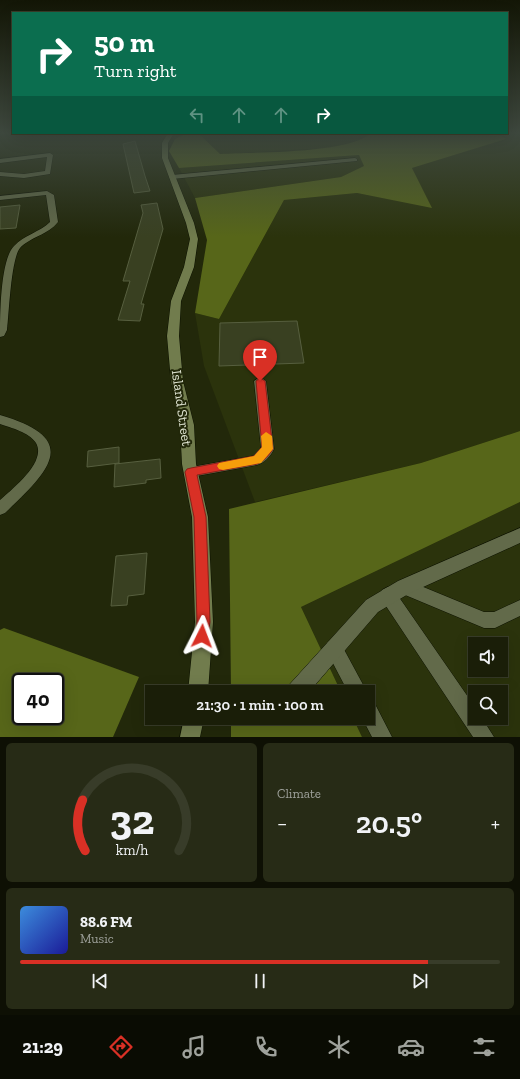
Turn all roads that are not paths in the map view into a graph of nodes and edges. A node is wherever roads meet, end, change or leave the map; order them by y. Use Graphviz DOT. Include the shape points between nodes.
graph roads {
  1 [pos="49,167"];
  2 [pos="168,167"];
  3 [pos="275,167"];
  4 [pos="0,174"];
  5 [pos="172,177"];
  6 [pos="0,198"];
  7 [pos="0,334"];
  8 [pos="260,381"];
  9 [pos="0,418"];
  10 [pos="191,472"];
  11 [pos="0,509"];
  12 [pos="520,534"];
  13 [pos="404,587"];
  14 [pos="388,595"];
  15 [pos="520,608"];
  16 [pos="334,648"];
  17 [pos="199,685"];
  18 [pos="302,685"];
  19 [pos="354,685"];
  20 [pos="375,724"];
  21 [pos="193,725"];
  22 [pos="190,737"];
  23 [pos="382,737"];
  24 [pos="484,737"];
  1 -- 4 [label="lane" via="48,173 24,176"];
  2 -- 5 [label="street, Island Street"];
  3 -- 5 [label="lane"];
  5 -- 10 [label="street, Island Street" via="194,239 189,267 176,301 173,336 177,380 187,425"];
  6 -- 7 [label="lane" via="50,195 54,222 45,231 21,244 12,254"];
  8 -- 10 [label="lane" via="268,449 257,460"];
  9 -- 11 [label="lane" via="33,434 41,441 44,451 43,462 36,473"];
  10 -- 17 [label="street, Island Street" via="200,517 204,622"];
  12 -- 13 [label="street"];
  13 -- 14 [label="street"];
  13 -- 15 [label="lane" via="484,620 495,620"];
  14 -- 16 [label="street" via="372,606"];
  14 -- 24 [label="lane"];
  16 -- 18 [label="street"];
  16 -- 19 [label="lane"];
  20 -- 23 [label="lane"];
  21 -- 22 [label="street"];
}
